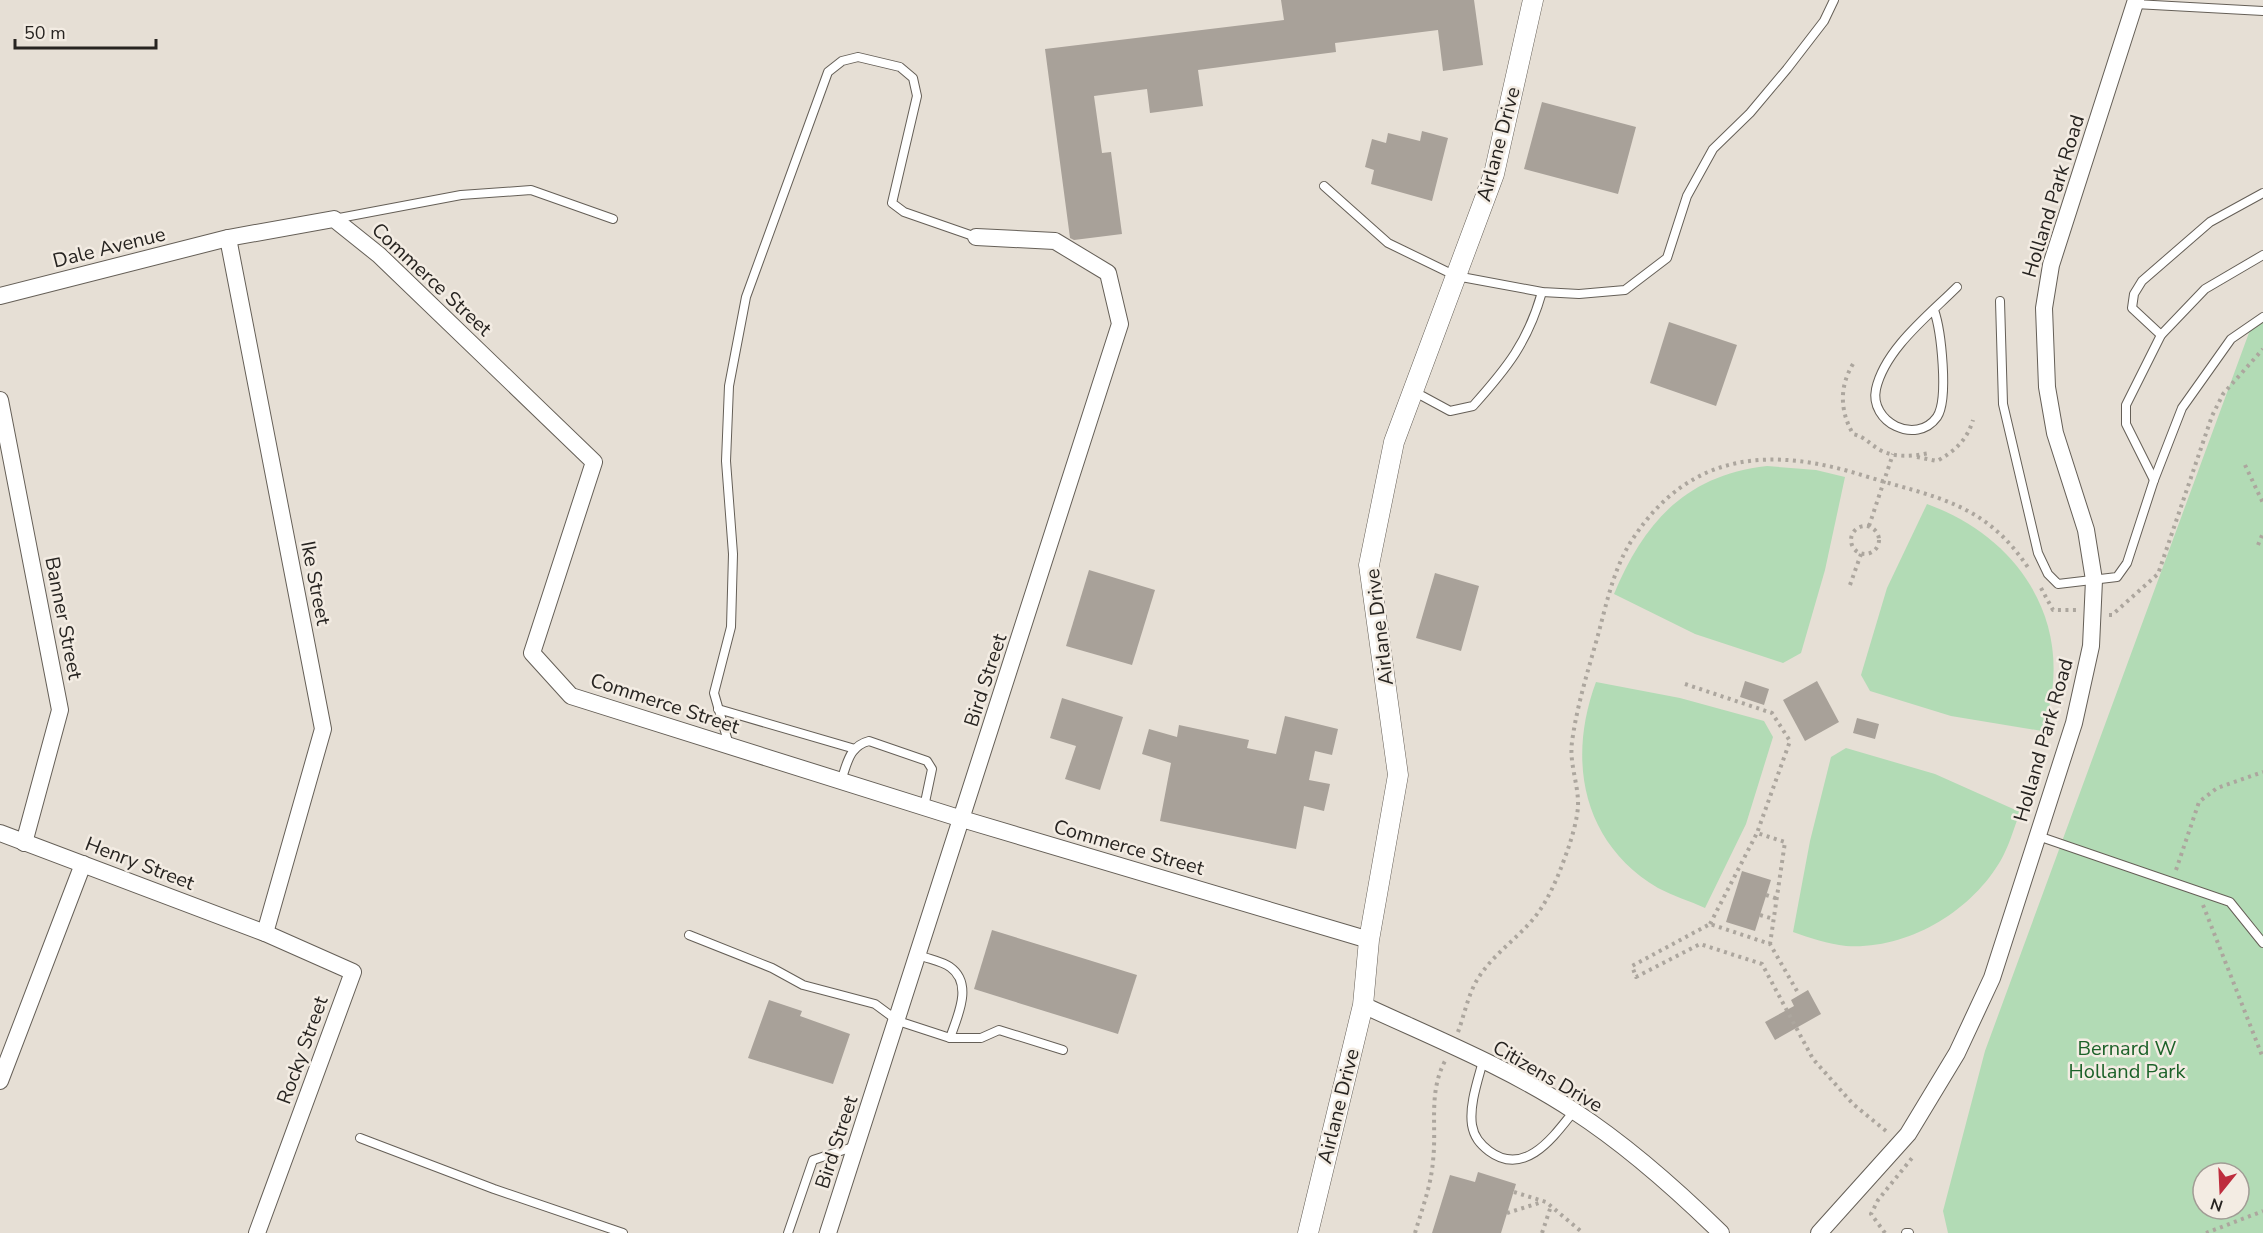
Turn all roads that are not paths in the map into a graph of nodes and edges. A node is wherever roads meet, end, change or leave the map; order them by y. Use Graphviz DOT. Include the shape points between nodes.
graph roads {
  1 [pos="1533,0"];
  2 [pos="1834,0"];
  3 [pos="2135,2"];
  4 [pos="2198,4"];
  5 [pos="2263,11"];
  6 [pos="1324,186"];
  7 [pos="2263,193"];
  8 [pos="334,219"];
  9 [pos="613,219"];
  10 [pos="975,237"];
  11 [pos="228,238"];
  12 [pos="2263,255"];
  13 [pos="1456,276"];
  14 [pos="1957,287"];
  15 [pos="1542,292"];
  16 [pos="0,296"];
  17 [pos="2000,301"];
  18 [pos="1934,310"];
  19 [pos="2263,317"];
  20 [pos="2161,335"];
  21 [pos="1413,391"];
  22 [pos="0,400"];
  23 [pos="2154,480"];
  24 [pos="2094,580"];
  25 [pos="718,709"];
  26 [pos="729,746"];
  27 [pos="855,749"];
  28 [pos="841,781"];
  29 [pos="924,807"];
  30 [pos="962,819"];
  31 [pos="0,833"];
  32 [pos="2038,836"];
  33 [pos="24,843"];
  34 [pos="83,864"];
  35 [pos="265,933"];
  36 [pos="689,935"];
  37 [pos="1369,940"];
  38 [pos="2263,943"];
  39 [pos="919,955"];
  40 [pos="1363,1005"];
  41 [pos="898,1021"];
  42 [pos="950,1038"];
  43 [pos="1063,1050"];
  44 [pos="1483,1061"];
  45 [pos="0,1082"];
  46 [pos="1574,1111"];
  47 [pos="360,1138"];
  48 [pos="856,1146"];
  49 [pos="257,1233"];
  50 [pos="623,1233"];
  51 [pos="788,1233"];
  52 [pos="828,1233"];
  53 [pos="1308,1233"];
  54 [pos="1722,1233"];
  55 [pos="1819,1233"];
  1 -- 13 [label="street, Airlane Drive" via="1494,174"];
  2 -- 15 [label="lane" via="1824,21 1787,69 1713,149 1687,196 1667,258 1625,290"];
  3 -- 4 [label="lane"];
  3 -- 24 [label="street, Holland Park Road" via="2051,266 2044,308 2047,387 2055,433 2086,530"];
  4 -- 5 [label="lane"];
  6 -- 13 [label="lane" via="1388,243"];
  7 -- 20 [label="lane" via="2210,222 2142,281 2132,308"];
  8 -- 9 [label="lane" via="461,195 531,190"];
  8 -- 11 [label="street"];
  8 -- 26 [label="street, Commerce Street" via="379,255 594,462 532,653 571,696"];
  10 -- 25 [label="lane" via="904,212 891,203 916,96 913,78 900,67 858,57 842,61 828,72 746,297 729,386 726,461 733,554 731,627 714,693"];
  10 -- 30 [label="street, Bird Street" via="1055,241 1108,273 1120,324"];
  11 -- 16 [label="street, Dale Avenue"];
  11 -- 35 [label="street, Ike Street" via="323,729"];
  12 -- 20 [label="lane" via="2205,290"];
  13 -- 15 [label="lane"];
  13 -- 21 [label="street, Airlane Drive"];
  14 -- 18 [label="lane"];
  15 -- 21 [label="lane" via="1533,324 1521,346 1473,406 1450,411"];
  17 -- 24 [label="lane" via="2003,404 2038,554 2058,584"];
  18 -- 18 [label="lane" via="1911,330 1884,369 1876,391 1880,414 1893,427 1923,428 1936,417 1942,401 1940,325"];
  19 -- 23 [label="lane" via="2231,339 2181,408"];
  20 -- 23 [label="lane" via="2126,405 2126,424"];
  21 -- 37 [label="street, Airlane Drive" via="1394,442 1369,565 1398,775"];
  22 -- 33 [label="street, Banner Street" via="60,710"];
  23 -- 24 [label="lane" via="2127,563 2117,577"];
  24 -- 32 [label="street, Holland Park Road" via="2091,646 2074,723"];
  25 -- 26 [label="lane"];
  25 -- 27 [label="lane"];
  26 -- 28 [label="street, Commerce Street"];
  27 -- 28 [label="lane"];
  27 -- 29 [label="lane" via="869,741 927,761 932,769"];
  28 -- 29 [label="street, Commerce Street"];
  29 -- 30 [label="street, Commerce Street"];
  30 -- 37 [label="street, Commerce Street"];
  30 -- 39 [label="street, Bird Street"];
  31 -- 33 [label="street, Henry Street"];
  32 -- 38 [label="lane" via="2230,902"];
  32 -- 55 [label="street, Holland Park Road" via="1992,978 1957,1053 1908,1134"];
  33 -- 34 [label="street, Henry Street"];
  34 -- 35 [label="street, Henry Street"];
  34 -- 45 [label="street"];
  35 -- 49 [label="street, Rocky Street" via="353,972"];
  36 -- 41 [label="lane" via="772,968 803,985 875,1004"];
  37 -- 40 [label="street, Airlane Drive"];
  39 -- 41 [label="street, Bird Street"];
  39 -- 42 [label="lane" via="951,968 964,995"];
  40 -- 44 [label="street, Citizens Drive"];
  40 -- 53 [label="street, Airlane Drive"];
  41 -- 42 [label="lane"];
  41 -- 48 [label="street, Bird Street"];
  42 -- 43 [label="lane" via="981,1038 999,1030"];
  44 -- 46 [label="street, Citizens Drive"];
  44 -- 46 [label="lane" via="1472,1125 1479,1143 1495,1155 1518,1160 1536,1153"];
  46 -- 54 [label="street, Citizens Drive" via="1676,1188"];
  47 -- 50 [label="lane"];
  48 -- 51 [label="lane" via="813,1160"];
  48 -- 52 [label="street, Bird Street"];
}
